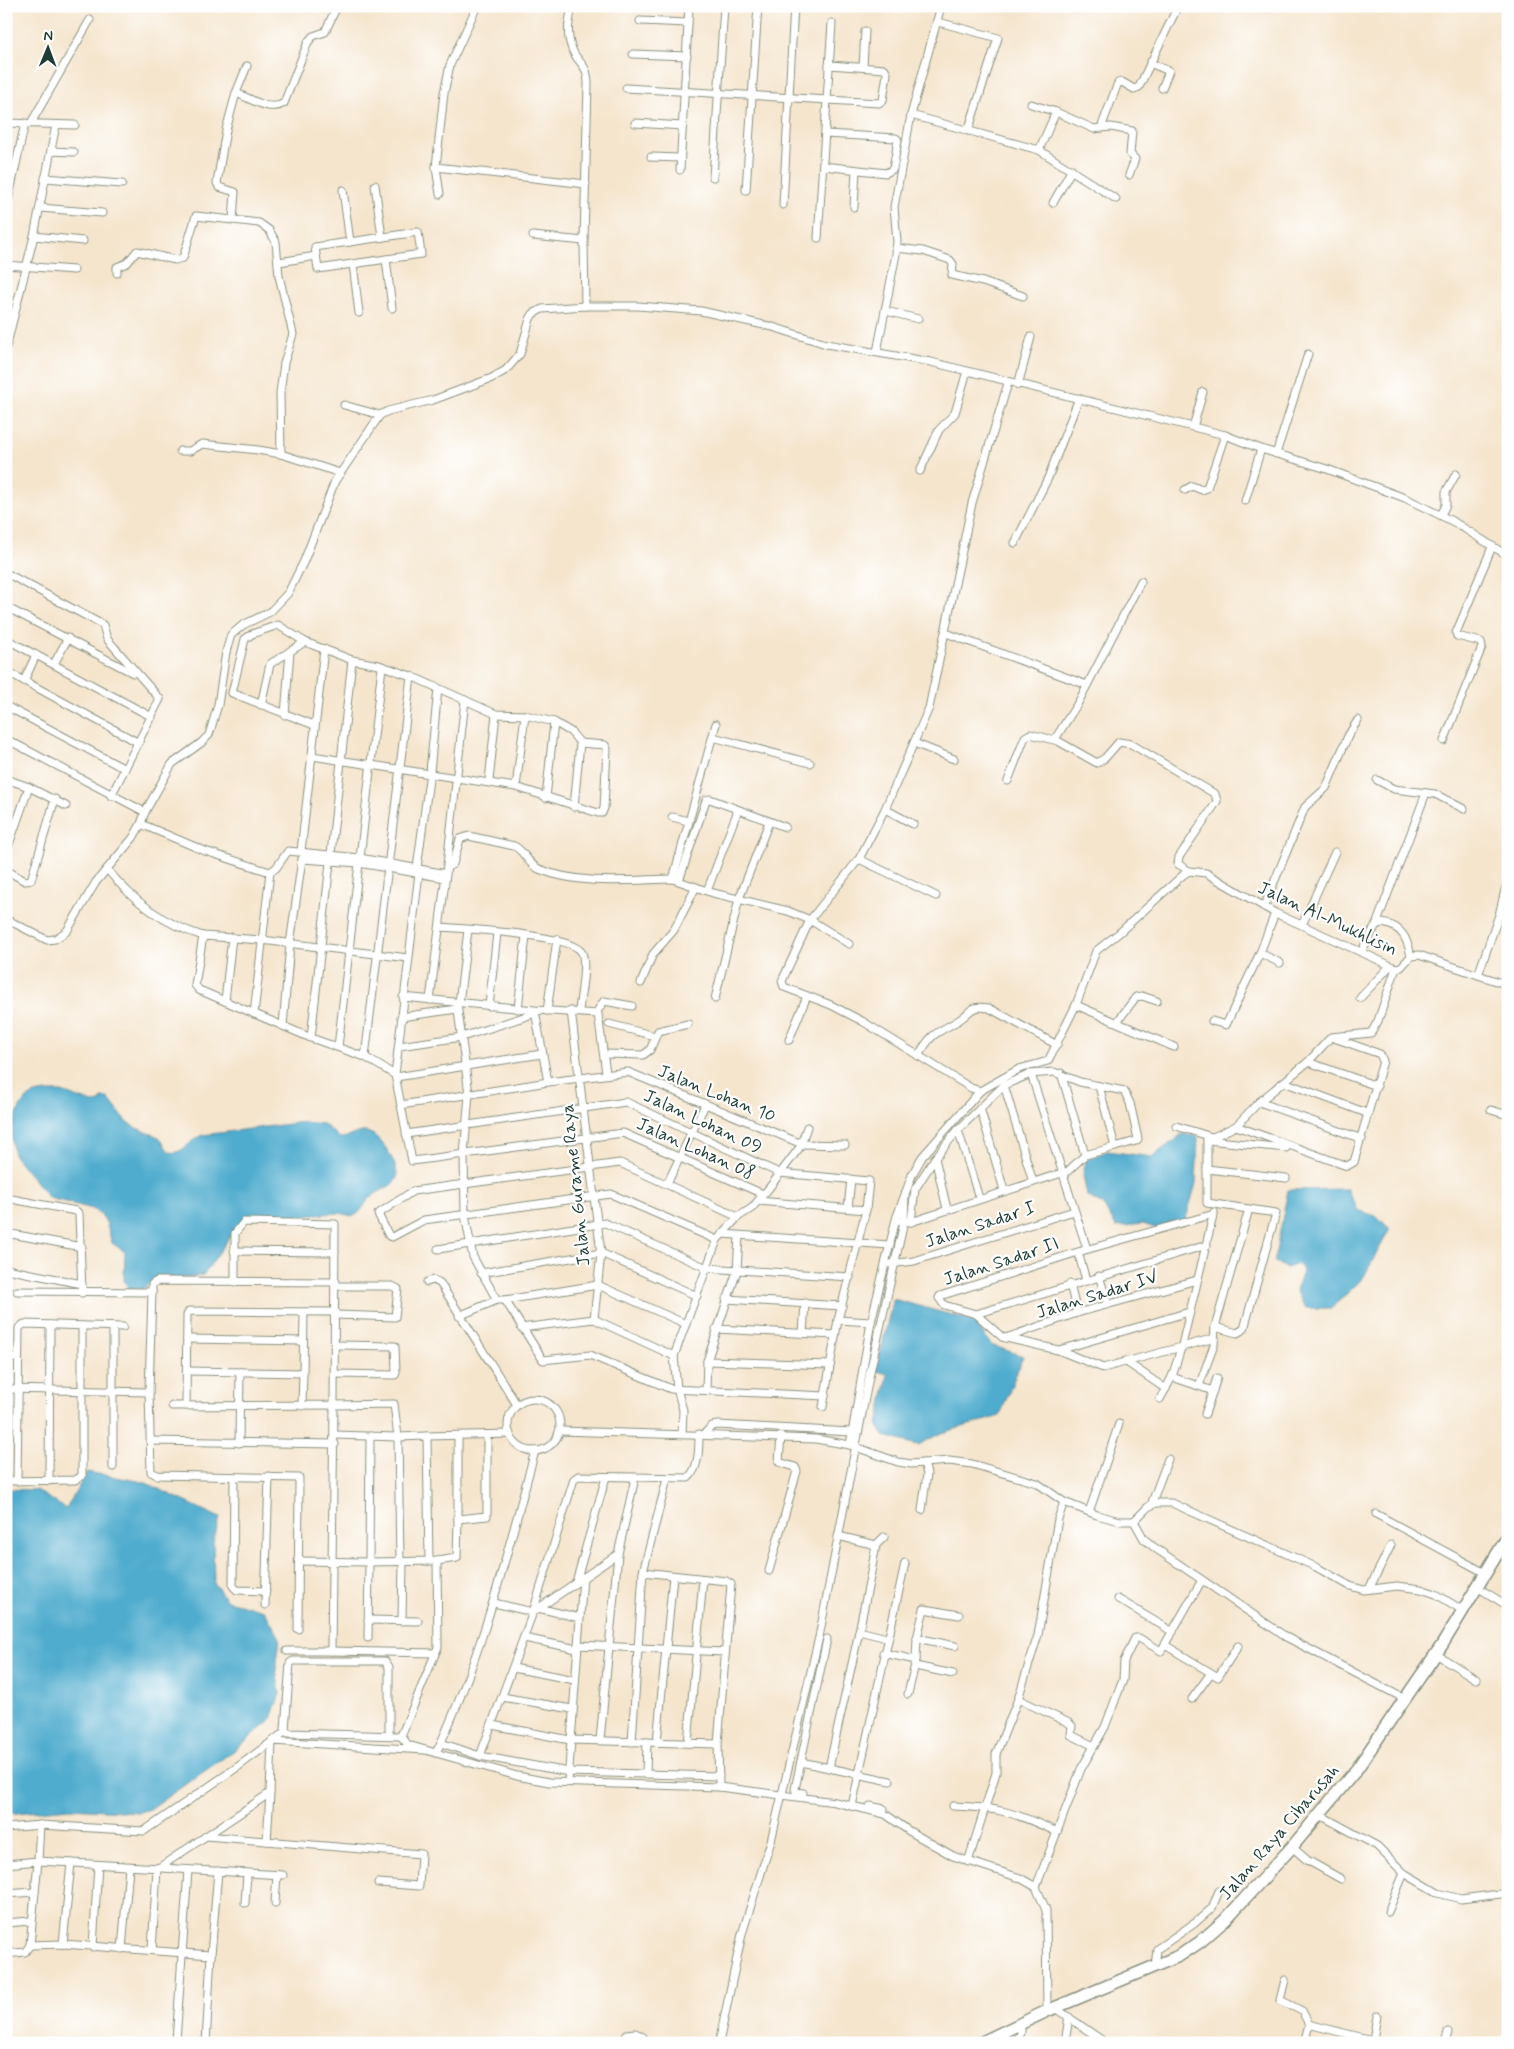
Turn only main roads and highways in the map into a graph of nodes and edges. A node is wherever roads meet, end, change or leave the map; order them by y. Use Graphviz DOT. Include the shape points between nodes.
graph roads {
  1 [pos="1508,1536"];
  2 [pos="985,2042"];
  1 -- 2 [label="main road, Jalan Raya Cibarusah" via="1436,1654 1356,1770 1320,1816 1234,1911 1186,1952 1021,2023"];
}
